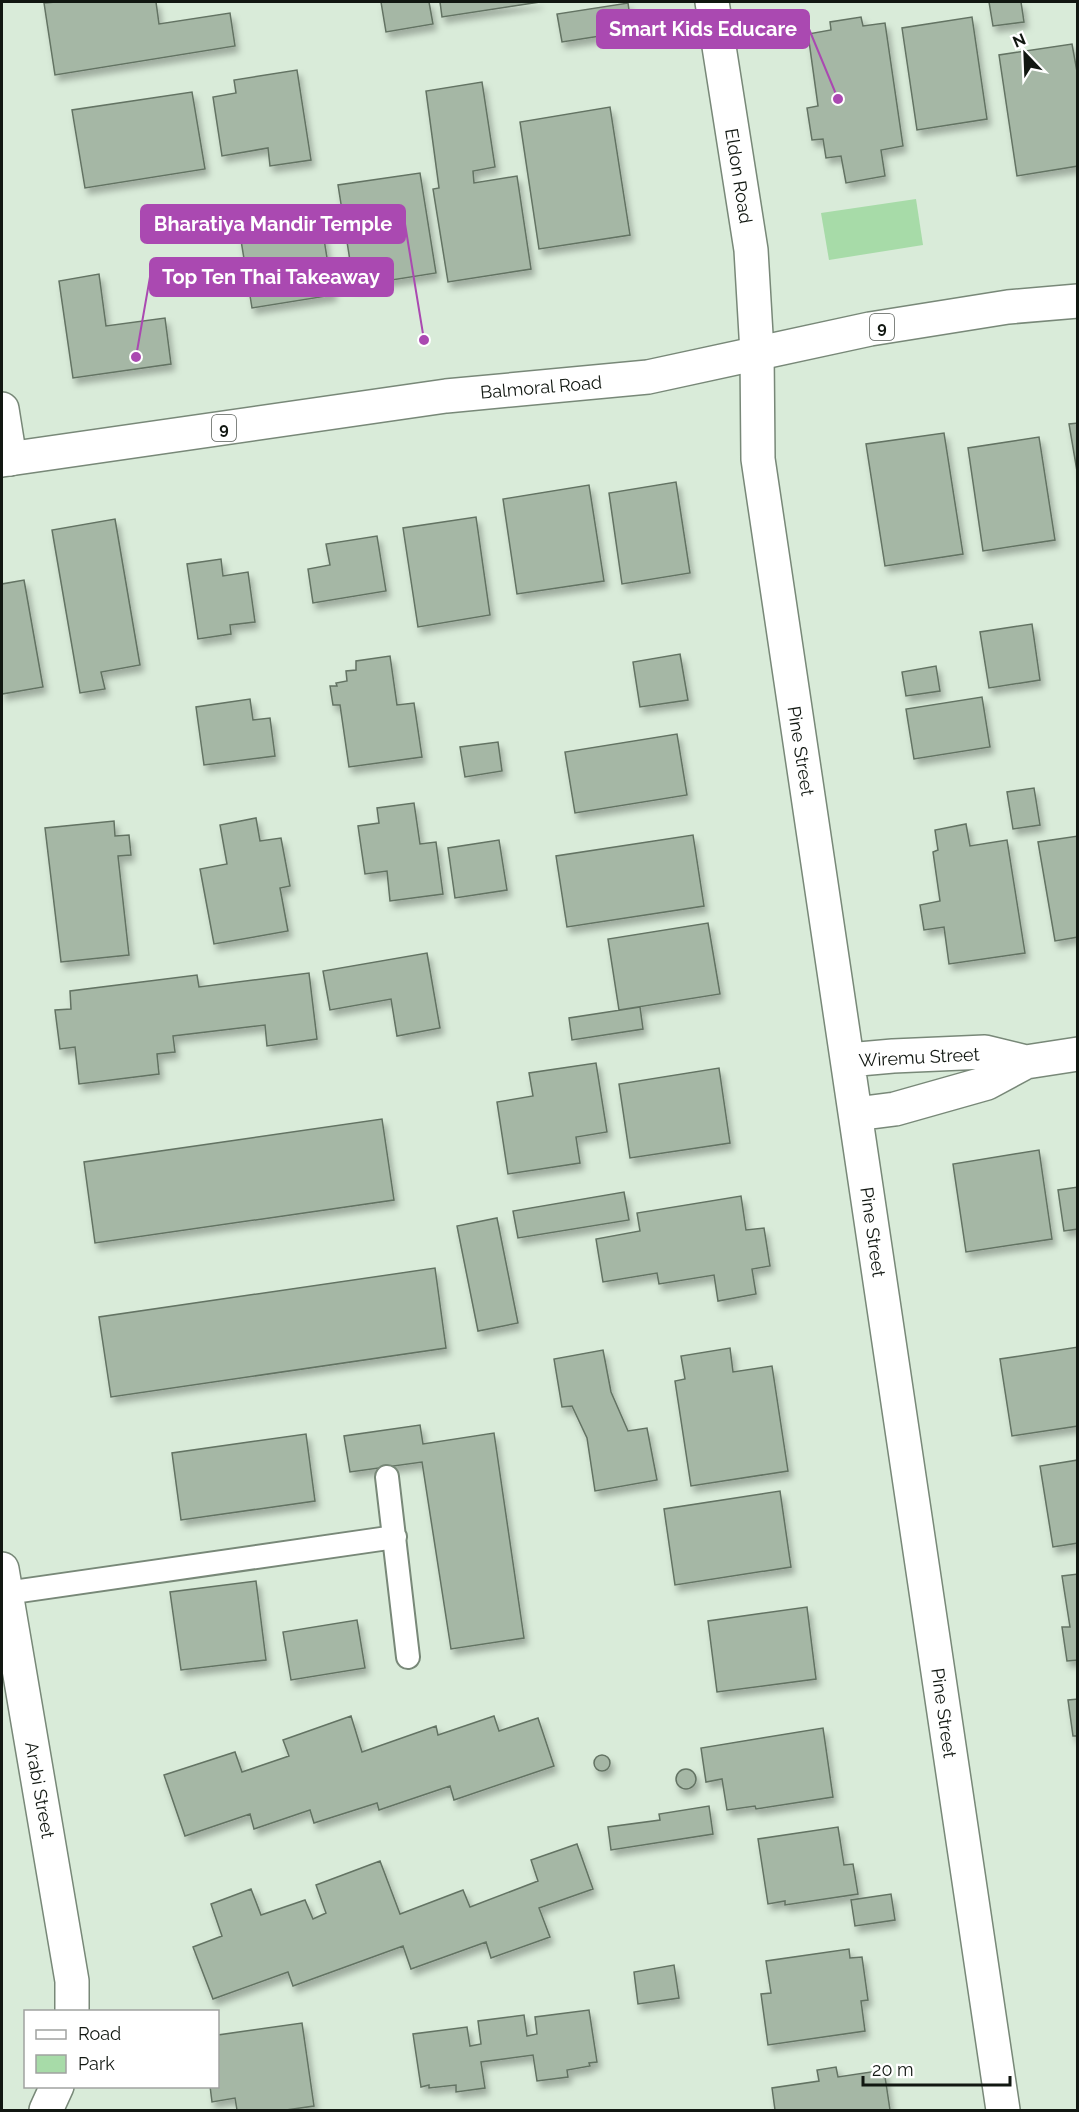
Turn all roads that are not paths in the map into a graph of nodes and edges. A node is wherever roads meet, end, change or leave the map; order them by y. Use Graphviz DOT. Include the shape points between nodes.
graph roads {
  1 [pos="712,2"];
  2 [pos="1077,301"];
  3 [pos="757,352"];
  4 [pos="2,410"];
  5 [pos="6,460"];
  6 [pos="1077,1054"];
  7 [pos="848,1060"];
  8 [pos="1026,1062"];
  9 [pos="856,1114"];
  10 [pos="387,1477"];
  11 [pos="395,1537"];
  12 [pos="4,1581"];
  13 [pos="408,1657"];
  14 [pos="72,2010"];
  15 [pos="56,2088"];
  16 [pos="46,2110"];
  17 [pos="1003,2110"];
  1 -- 3 [label="street, Eldon Road" via="751,250"];
  2 -- 3 [label="street, Balmoral Road / 9" via="997,308"];
  3 -- 5 [label="street, Balmoral Road / 9" via="648,377 446,396"];
  3 -- 7 [label="street, Pine Street" via="759,459"];
  4 -- 5 [label="street"];
  6 -- 8 [label="street, Wiremu Street"];
  7 -- 8 [label="street, Wiremu Street" via="985,1052"];
  7 -- 9 [label="street, Pine Street"];
  8 -- 9 [label="street, Wiremu Street" via="987,1083 895,1109"];
  9 -- 17 [label="street, Pine Street"];
  10 -- 11 [label="lane"];
  11 -- 12 [label="lane"];
  11 -- 13 [label="lane"];
  12 -- 14 [label="street, Arabi Street" via="72,1980"];
  15 -- 16 [label="street"];
}
